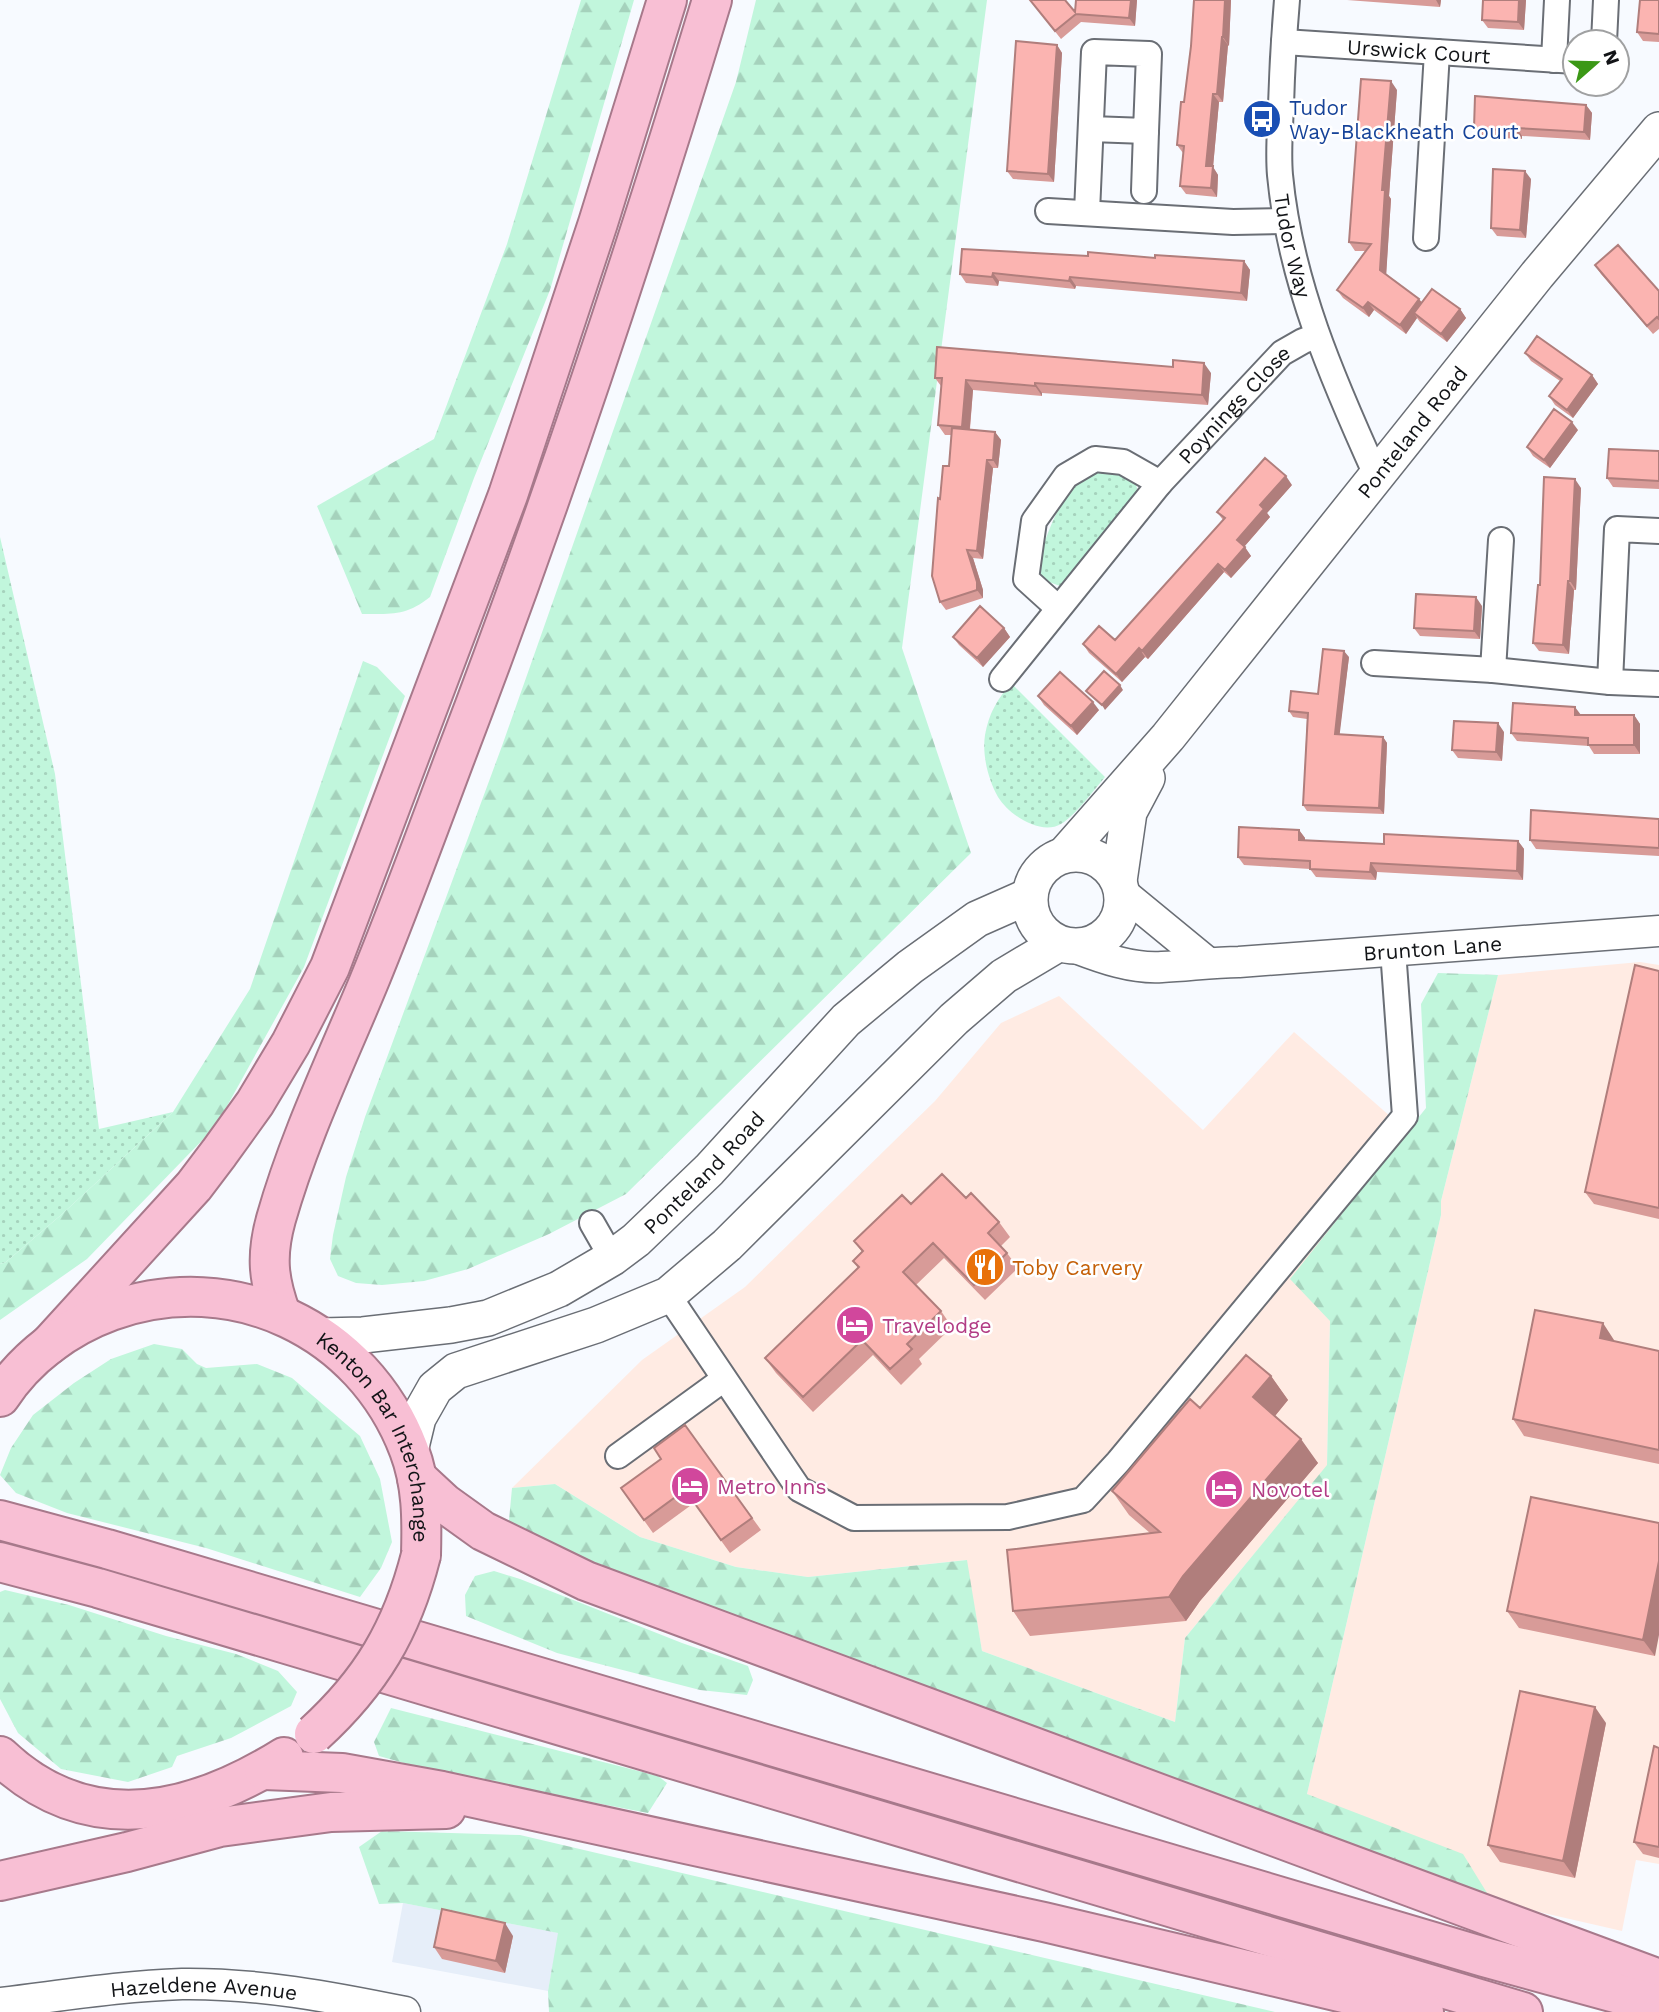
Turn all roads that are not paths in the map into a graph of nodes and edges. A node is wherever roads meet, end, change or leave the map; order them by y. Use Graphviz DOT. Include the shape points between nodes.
graph roads {
  1 [pos="667,0"];
  2 [pos="712,0"];
  3 [pos="1287,0"];
  4 [pos="1557,0"];
  5 [pos="1606,0"];
  6 [pos="1605,28"];
  7 [pos="1561,35"];
  8 [pos="1284,42"];
  9 [pos="1437,52"];
  10 [pos="1561,61"];
  11 [pos="1091,129"];
  12 [pos="1659,130"];
  13 [pos="1146,131"];
  14 [pos="1144,191"];
  15 [pos="1048,211"];
  16 [pos="1087,212"];
  17 [pos="1285,221"];
  18 [pos="1426,238"];
  19 [pos="1317,336"];
  20 [pos="1377,477"];
  21 [pos="1160,483"];
  22 [pos="1659,531"];
  23 [pos="1501,540"];
  24 [pos="1058,608"];
  25 [pos="1374,663"];
  26 [pos="1493,670"];
  27 [pos="1002,679"];
  28 [pos="1610,682"];
  29 [pos="1659,684"];
  30 [pos="1168,737"];
  31 [pos="1064,855"];
  32 [pos="1121,887"];
  33 [pos="1029,896"];
  34 [pos="1659,931"];
  35 [pos="1067,946"];
  36 [pos="1393,950"];
  37 [pos="1207,962"];
  38 [pos="592,1223"];
  39 [pos="612,1258"];
  40 [pos="668,1295"];
  41 [pos="281,1314"];
  42 [pos="321,1336"];
  43 [pos="43,1349"];
  44 [pos="0,1361"];
  45 [pos="724,1379"];
  46 [pos="0,1397"];
  47 [pos="618,1456"];
  48 [pos="414,1465"];
  49 [pos="0,1520"];
  50 [pos="0,1562"];
  51 [pos="0,1756"];
  52 [pos="264,1770"];
  53 [pos="171,1806"];
  54 [pos="525,1811"];
  55 [pos="0,1878"];
  56 [pos="1659,1979"];
  57 [pos="0,2003"];
  58 [pos="1659,2005"];
  59 [pos="405,2012"];
  60 [pos="1424,2012"];
  61 [pos="1524,2012"];
  1 -- 43 [label="highway" via="508,495 330,967 285,1053 219,1153"];
  2 -- 41 [label="highway" via="579,421 471,716 289,1178 268,1263"];
  3 -- 8 [label="street, Tudor Way"];
  4 -- 7 [label="street, Urswick Court"];
  5 -- 6 [label="street"];
  8 -- 9 [label="street, Urswick Court"];
  8 -- 17 [label="street, Tudor Way" via="1279,172"];
  9 -- 10 [label="street, Urswick Court"];
  9 -- 18 [label="street"];
  11 -- 13 [label="street"];
  11 -- 13 [label="street" via="1094,52 1122,53 1149,54"];
  11 -- 16 [label="street"];
  12 -- 20 [label="main road, Ponteland Road"];
  13 -- 14 [label="street"];
  15 -- 16 [label="street"];
  16 -- 17 [label="street"];
  17 -- 19 [label="street, Tudor Way"];
  19 -- 20 [label="street, Tudor Way"];
  19 -- 21 [label="street, Poynings Close" via="1282,353"];
  20 -- 30 [label="main road, Ponteland Road"];
  21 -- 24 [label="street, Poynings Close"];
  21 -- 24 [label="street" via="1123,461 1094,460 1066,477 1034,522 1026,579"];
  22 -- 28 [label="street" via="1617,529"];
  23 -- 26 [label="street"];
  24 -- 27 [label="street, Poynings Close"];
  25 -- 26 [label="street"];
  26 -- 28 [label="street"];
  28 -- 29 [label="street"];
  30 -- 31 [label="main road, Ponteland Road"];
  30 -- 32 [label="main road, Ponteland Road" via="1129,812"];
  31 -- 32 [label="main road" via="1086,854 1106,864"];
  31 -- 33 [label="main road" via="1047,863"];
  32 -- 35 [label="main road" via="1116,926 1098,942"];
  32 -- 37 [label="street"];
  33 -- 35 [label="main road" via="1042,933"];
  33 -- 39 [label="main road, Ponteland Road" via="977,919 846,1020 709,1170"];
  34 -- 36 [label="street, Brunton Lane"];
  35 -- 37 [label="street, Brunton Lane" via="1160,968"];
  35 -- 40 [label="main road" via="1004,976 954,1018 727,1245"];
  36 -- 37 [label="street, Brunton Lane"];
  36 -- 45 [label="street" via="1405,1115 1083,1500 1008,1517 854,1518 799,1489"];
  38 -- 39 [label="street"];
  39 -- 42 [label="main road, Ponteland Road" via="559,1289 488,1318"];
  40 -- 45 [label="street"];
  40 -- 48 [label="main road" via="596,1325 456,1371 435,1388 418,1418"];
  41 -- 42 [label="highway, Kenton Bar Interchange"];
  41 -- 43 [label="highway, Kenton Bar Interchange" via="234,1300 185,1296 136,1302 90,1319"];
  42 -- 48 [label="highway, Kenton Bar Interchange" via="375,1387 395,1418"];
  43 -- 44 [label="highway"];
  43 -- 46 [label="highway, Kenton Bar Interchange"];
  45 -- 47 [label="street"];
  48 -- 52 [label="highway, Kenton Bar Interchange, bridge" via="422,1516 421,1555 399,1623 383,1654 340,1710"];
  48 -- 56 [label="highway" via="444,1503 483,1531 586,1581"];
  49 -- 58 [label="highway"];
  50 -- 61 [label="highway"];
  51 -- 53 [label="highway, Kenton Bar Interchange" via="30,1781 62,1798 98,1808 135,1811"];
  52 -- 53 [label="highway, Kenton Bar Interchange"];
  52 -- 54 [label="highway" via="342,1773"];
  53 -- 55 [label="highway"];
  54 -- 55 [label="highway" via="422,1808 331,1812 220,1827"];
  54 -- 60 [label="highway" via="1058,1926"];
  57 -- 59 [label="street, Hazeldene Avenue" via="125,1988 221,1985 334,1997"];
}
